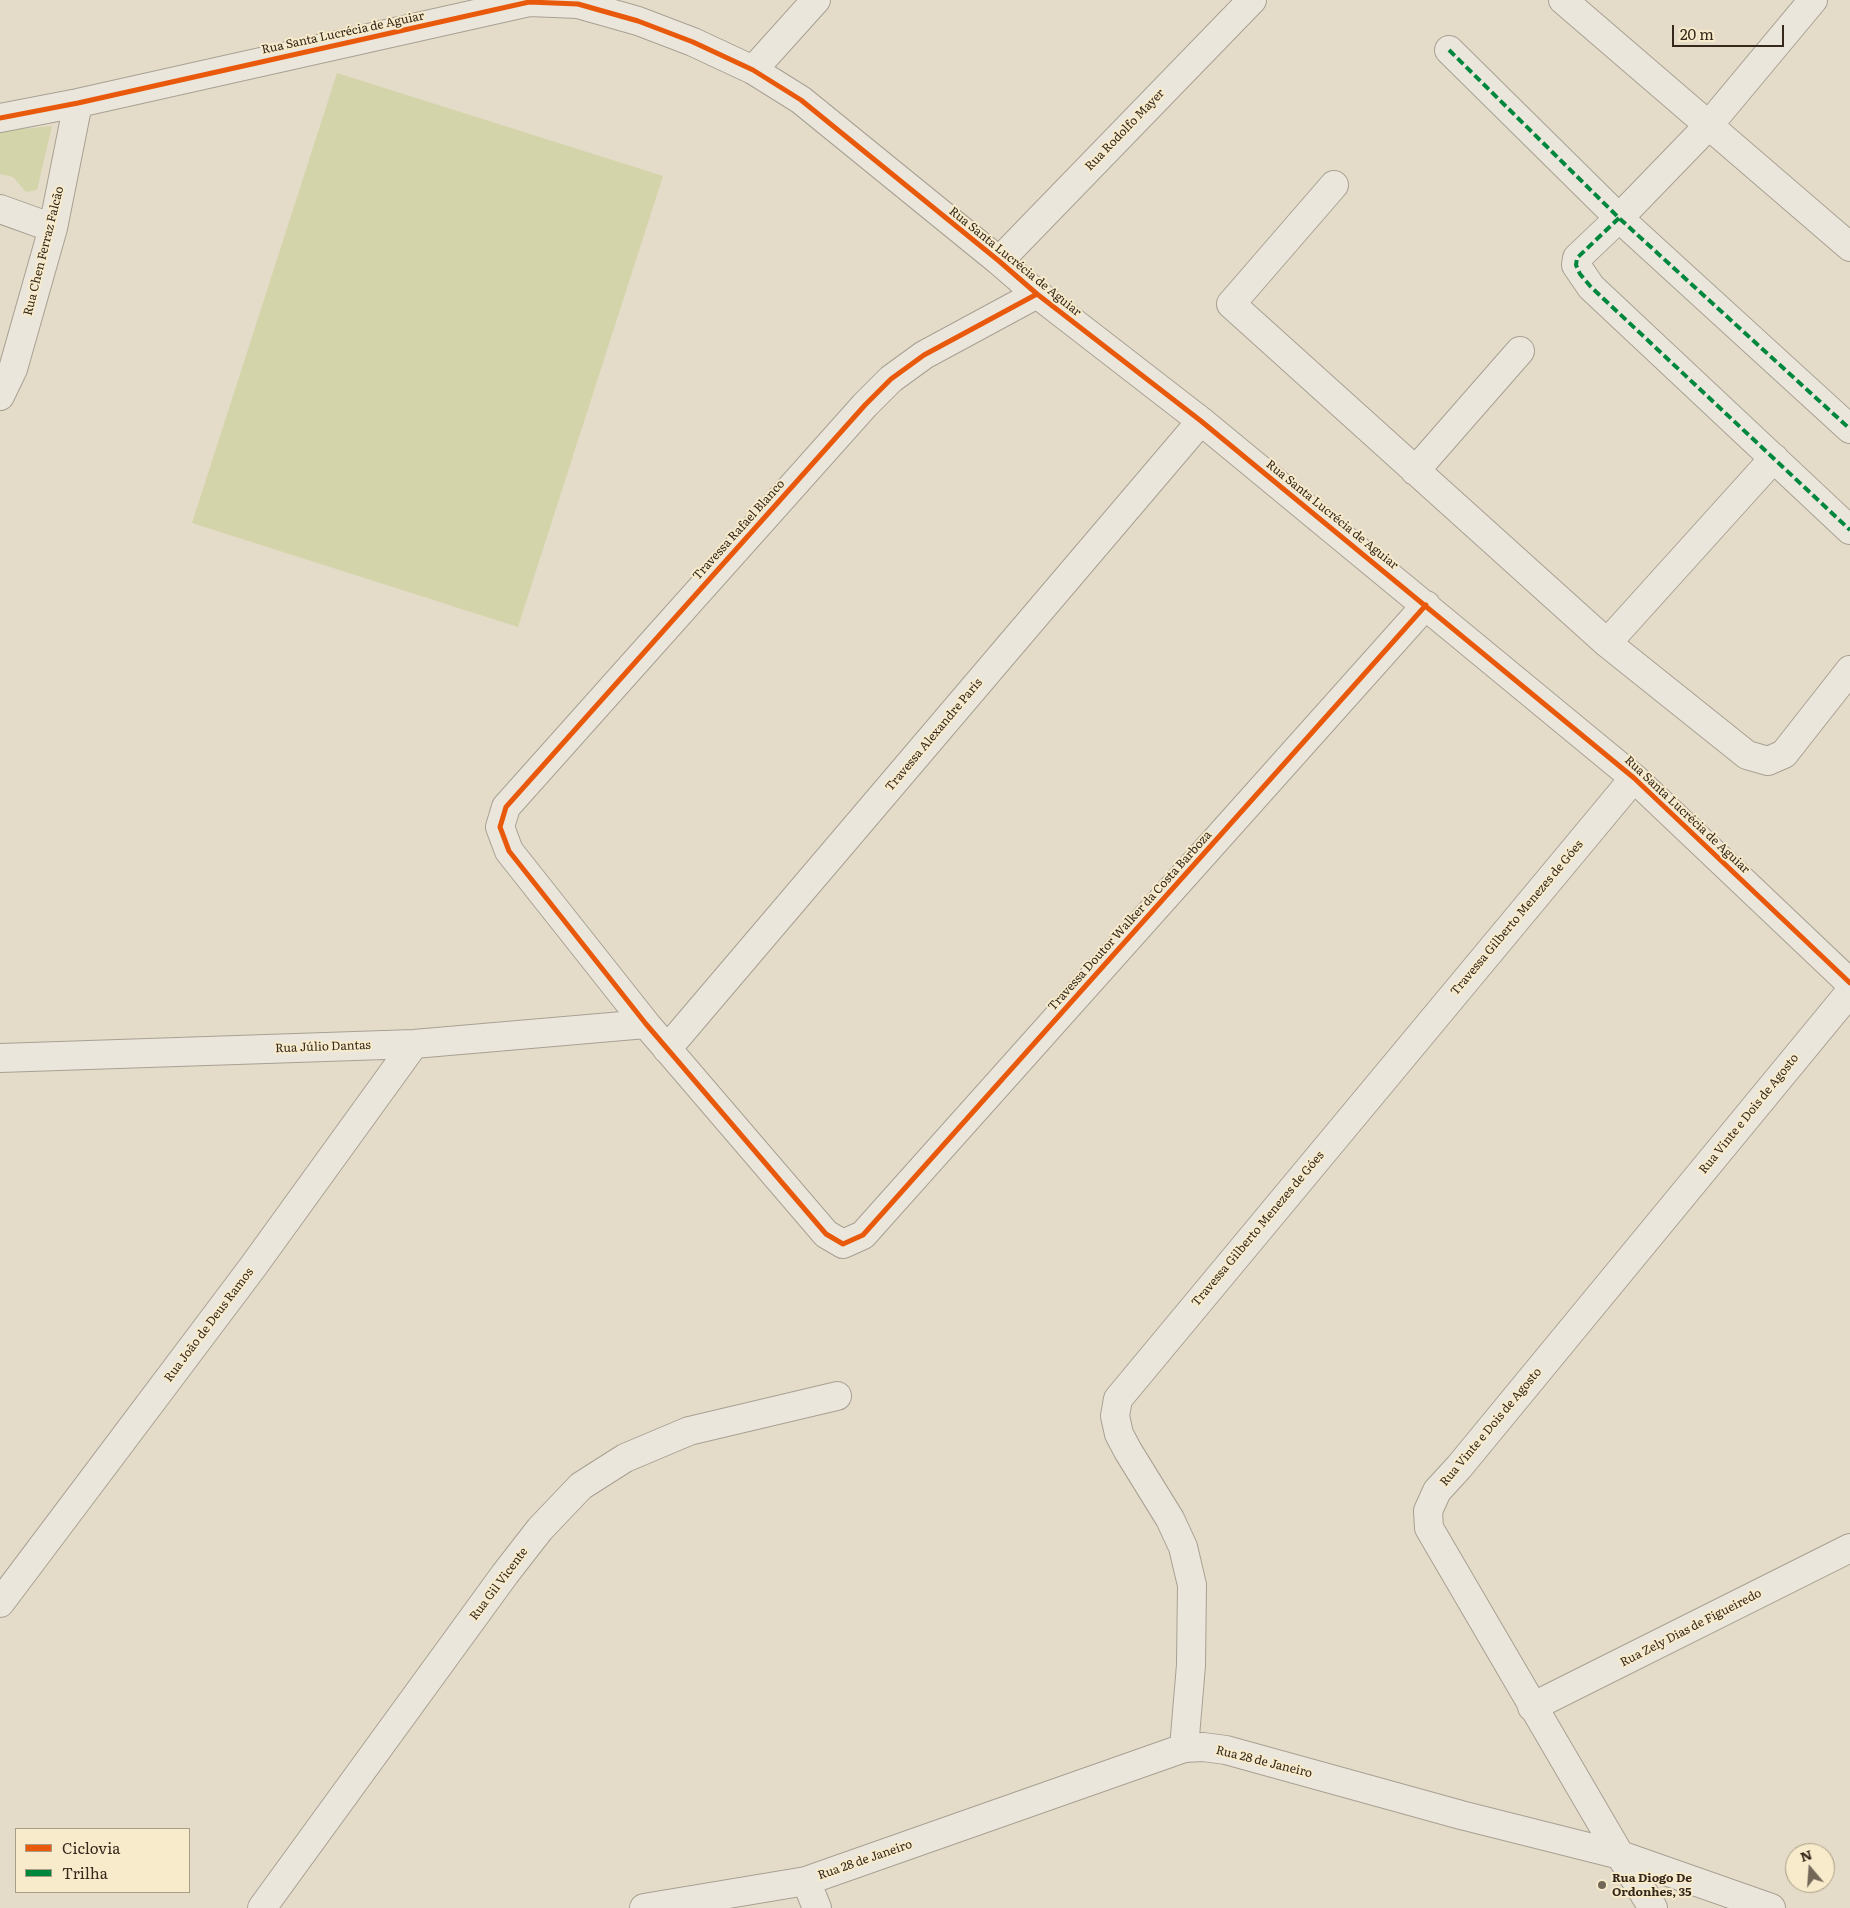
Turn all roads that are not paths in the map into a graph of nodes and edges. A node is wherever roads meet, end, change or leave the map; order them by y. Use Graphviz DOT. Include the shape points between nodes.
graph roads {
  1 [pos="816,0"];
  2 [pos="1252,0"];
  3 [pos="1563,0"];
  4 [pos="1813,0"];
  5 [pos="1449,50"];
  6 [pos="754,70"];
  7 [pos="78,103"];
  8 [pos="0,118"];
  9 [pos="1708,126"];
  10 [pos="1334,185"];
  11 [pos="0,209"];
  12 [pos="1619,218"];
  13 [pos="53,228"];
  14 [pos="1850,248"];
  15 [pos="999,261"];
  16 [pos="1037,294"];
  17 [pos="1520,352"];
  18 [pos="0,396"];
  19 [pos="1201,421"];
  20 [pos="1850,429"];
  21 [pos="1774,458"];
  22 [pos="1416,471"];
  23 [pos="1850,530"];
  24 [pos="1426,605"];
  25 [pos="1607,643"];
  26 [pos="1850,670"];
  27 [pos="1634,778"];
  28 [pos="1850,982"];
  29 [pos="1850,992"];
  30 [pos="646,1024"];
  31 [pos="414,1044"];
  32 [pos="667,1049"];
  33 [pos="0,1058"];
  34 [pos="836,1396"];
  35 [pos="1850,1548"];
  36 [pos="0,1602"];
  37 [pos="1532,1707"];
  38 [pos="1184,1748"];
  39 [pos="1620,1855"];
  40 [pos="806,1881"];
  41 [pos="262,1908"];
  42 [pos="644,1908"];
  43 [pos="817,1908"];
  44 [pos="1653,1908"];
  45 [pos="1771,1908"];
  1 -- 6 [label="street"];
  2 -- 15 [label="street, Rua Rodolfo Mayer"];
  3 -- 9 [label="street"];
  4 -- 9 [label="street"];
  5 -- 12 [label="street"];
  6 -- 7 [label="street, Rua Santa Lucrécia de Aguiar" via="638,20 578,4 529,2"];
  6 -- 15 [label="street, Rua Santa Lucrécia de Aguiar" via="801,100"];
  7 -- 8 [label="street, Rua Santa Lucrécia de Aguiar"];
  7 -- 13 [label="street, Rua Chen Ferraz Falcão"];
  9 -- 12 [label="street"];
  9 -- 14 [label="street"];
  10 -- 22 [label="street" via="1230,304"];
  11 -- 13 [label="street"];
  12 -- 20 [label="street"];
  12 -- 21 [label="street" via="1577,258 1580,274"];
  13 -- 18 [label="street, Rua Chen Ferraz Falcão" via="13,369"];
  15 -- 16 [label="street, Rua Santa Lucrécia de Aguiar"];
  16 -- 19 [label="street, Rua Santa Lucrécia de Aguiar"];
  16 -- 30 [label="street, Travessa Rafael Blanco" via="924,355 891,379 506,806 500,827 509,851"];
  17 -- 22 [label="street"];
  19 -- 24 [label="street, Rua Santa Lucrécia de Aguiar"];
  19 -- 32 [label="street, Travessa Alexandre Paris"];
  21 -- 23 [label="street"];
  21 -- 25 [label="street"];
  22 -- 25 [label="street"];
  24 -- 27 [label="street, Rua Santa Lucrécia de Aguiar"];
  24 -- 32 [label="street, Travessa Doutor Walker da Costa Barboza" via="863,1235 843,1244 826,1234"];
  25 -- 26 [label="street" via="1747,755 1768,761 1784,754"];
  27 -- 28 [label="street, Rua Santa Lucrécia de Aguiar"];
  27 -- 38 [label="street, Travessa Gilberto Menezes de Góes" via="1118,1399 1115,1416 1119,1434 1170,1519 1183,1547 1192,1586 1191,1665"];
  29 -- 37 [label="street, Rua Vinte e Dois de Agosto" via="1437,1491 1428,1511 1429,1528"];
  30 -- 31 [label="street, Rua Júlio Dantas"];
  30 -- 32 [label="street"];
  31 -- 33 [label="street, Rua Júlio Dantas"];
  31 -- 36 [label="street, Rua João de Deus Ramos" via="252,1268"];
  34 -- 41 [label="street, Rua Gil Vicente" via="689,1431 625,1458 581,1486 540,1529 505,1574"];
  35 -- 37 [label="street, Rua Zely Dias de Figueiredo"];
  37 -- 39 [label="street, Rua Vinte e Dois de Agosto"];
  38 -- 39 [label="street, Rua 28 de Janeiro" via="1226,1750"];
  38 -- 40 [label="street, Rua 28 de Janeiro"];
  39 -- 44 [label="street, Rua Vinte e Dois de Agosto"];
  39 -- 45 [label="street, Rua 28 de Janeiro"];
  40 -- 42 [label="street, Rua 28 de Janeiro"];
  40 -- 43 [label="street"];
}
